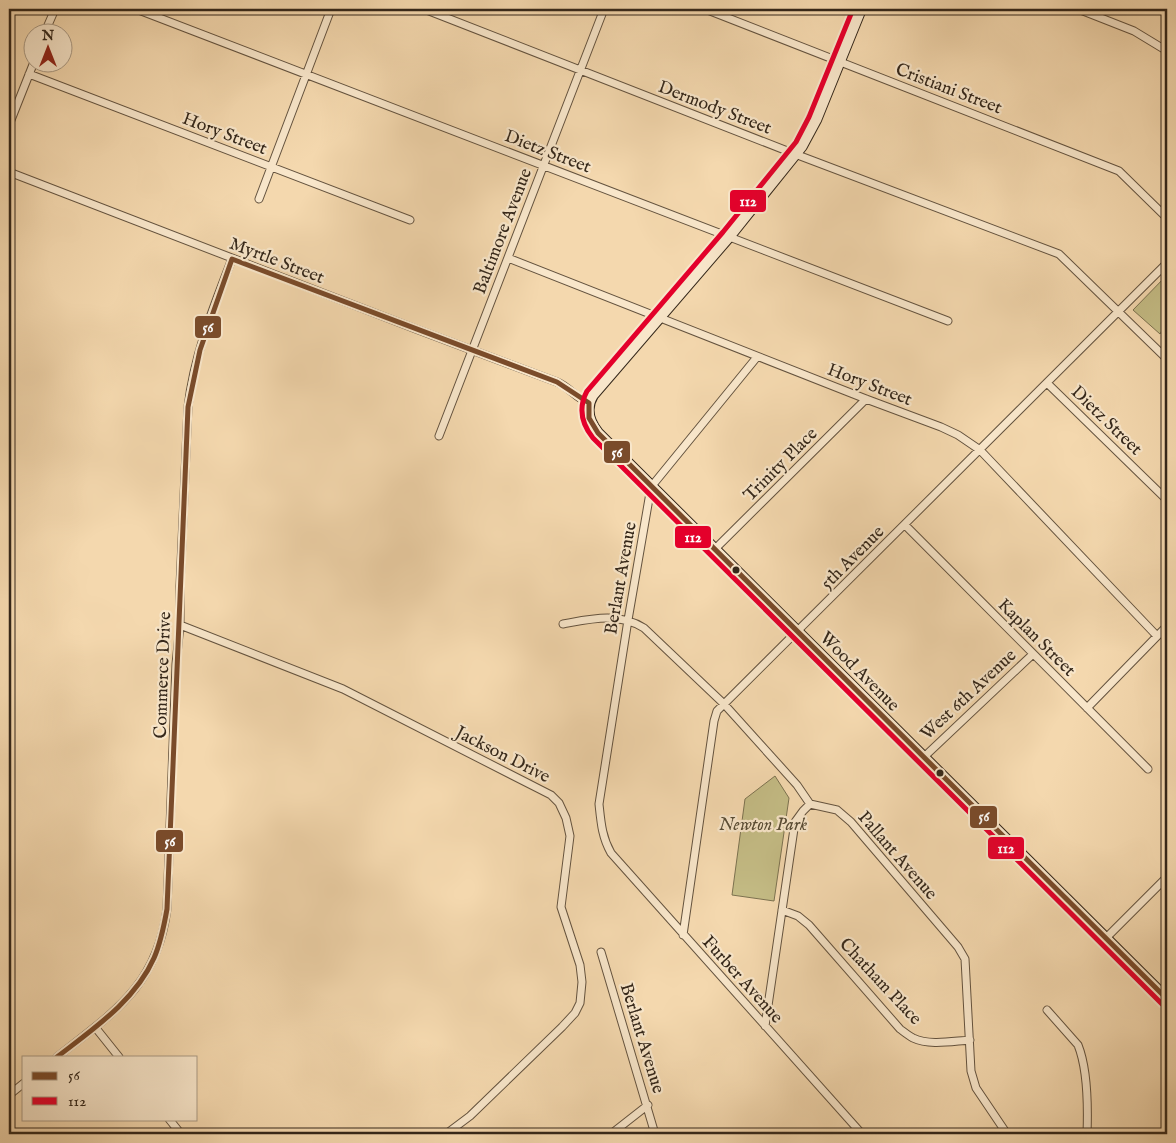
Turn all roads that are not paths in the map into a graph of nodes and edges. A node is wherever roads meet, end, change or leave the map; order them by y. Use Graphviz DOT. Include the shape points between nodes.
graph roads {
  1 [pos="55,9"];
  2 [pos="136,9"];
  3 [pos="331,9"];
  4 [pos="424,9"];
  5 [pos="604,9"];
  6 [pos="705,9"];
  7 [pos="861,9"];
  8 [pos="1078,9"];
  9 [pos="50,22"];
  10 [pos="1167,51"];
  11 [pos="839,62"];
  12 [pos="580,70"];
  13 [pos="29,74"];
  14 [pos="306,74"];
  15 [pos="9,125"];
  16 [pos="795,154"];
  17 [pos="544,165"];
  18 [pos="271,166"];
  19 [pos="9,172"];
  20 [pos="259,199"];
  21 [pos="1167,218"];
  22 [pos="410,220"];
  23 [pos="729,237"];
  24 [pos="508,258"];
  25 [pos="232,259"];
  26 [pos="1167,263"];
  27 [pos="1119,311"];
  28 [pos="659,317"];
  29 [pos="948,321"];
  30 [pos="472,351"];
  31 [pos="758,357"];
  32 [pos="1167,359"];
  33 [pos="1047,383"];
  34 [pos="866,399"];
  35 [pos="590,403"];
  36 [pos="439,436"];
  37 [pos="980,450"];
  38 [pos="651,486"];
  39 [pos="1167,500"];
  40 [pos="905,525"];
  41 [pos="715,549"];
  42 [pos="628,620"];
  43 [pos="563,624"];
  44 [pos="180,625"];
  45 [pos="1167,626"];
  46 [pos="798,632"];
  47 [pos="1157,636"];
  48 [pos="1033,654"];
  49 [pos="724,704"];
  50 [pos="1087,708"];
  51 [pos="924,757"];
  52 [pos="1148,769"];
  53 [pos="810,804"];
  54 [pos="604,841"];
  55 [pos="1167,877"];
  56 [pos="782,910"];
  57 [pos="683,935"];
  58 [pos="1106,938"];
  59 [pos="601,952"];
  60 [pos="1167,999"];
  61 [pos="1047,1010"];
  62 [pos="765,1026"];
  63 [pos="95,1027"];
  64 [pos="970,1040"];
  65 [pos="58,1056"];
  66 [pos="118,1056"];
  67 [pos="22,1084"];
  68 [pos="9,1094"];
  69 [pos="648,1105"];
  70 [pos="170,1120"];
  71 [pos="181,1134"];
  72 [pos="446,1134"];
  73 [pos="610,1134"];
  74 [pos="655,1134"];
  75 [pos="862,1134"];
  76 [pos="1007,1134"];
  77 [pos="1087,1134"];
  1 -- 9 [label="street"];
  2 -- 14 [label="street, Dietz Street"];
  3 -- 14 [label="street"];
  4 -- 12 [label="street, Dermody Street"];
  5 -- 12 [label="street, Baltimore Avenue"];
  6 -- 11 [label="street, Cristiani Street"];
  7 -- 11 [label="main road"];
  8 -- 10 [label="street" via="1134,31"];
  11 -- 16 [label="main road" via="816,120"];
  11 -- 21 [label="street, Cristiani Street" via="1119,170"];
  12 -- 16 [label="street, Dermody Street"];
  12 -- 17 [label="street, Baltimore Avenue"];
  13 -- 15 [label="street"];
  13 -- 18 [label="street, Hory Street"];
  14 -- 17 [label="street, Dietz Street"];
  14 -- 18 [label="street"];
  16 -- 23 [label="main road"];
  16 -- 27 [label="street, Dermody Street" via="1059,254"];
  17 -- 23 [label="street, Dietz Street"];
  17 -- 24 [label="street, Baltimore Avenue"];
  18 -- 20 [label="street"];
  18 -- 22 [label="street, Hory Street"];
  19 -- 25 [label="street, Myrtle Street"];
  23 -- 28 [label="main road"];
  23 -- 29 [label="street, Dietz Street"];
  24 -- 28 [label="street, Hory Street"];
  24 -- 30 [label="street, Baltimore Avenue"];
  25 -- 30 [label="street, Myrtle Street"];
  25 -- 44 [label="street, Commerce Drive" via="202,339 189,392"];
  26 -- 27 [label="street, 5th Avenue"];
  27 -- 32 [label="street, Dermody Street"];
  27 -- 33 [label="street, 5th Avenue"];
  28 -- 31 [label="street, Hory Street"];
  28 -- 35 [label="main road" via="593,395"];
  30 -- 35 [label="street, Myrtle Street" via="562,384"];
  30 -- 36 [label="street, Baltimore Avenue"];
  31 -- 34 [label="street, Hory Street"];
  31 -- 38 [label="street, Berlant Avenue"];
  33 -- 37 [label="street, 5th Avenue"];
  33 -- 39 [label="street, Dietz Street"];
  34 -- 37 [label="street, Hory Street" via="941,427"];
  34 -- 41 [label="street, Trinity Place"];
  35 -- 38 [label="main road, Wood Avenue" via="589,418 594,429"];
  37 -- 40 [label="street, 5th Avenue"];
  37 -- 47 [label="street, Hory Street"];
  38 -- 41 [label="main road, Wood Avenue"];
  38 -- 42 [label="street, Berlant Avenue"];
  40 -- 46 [label="street, 5th Avenue"];
  40 -- 48 [label="street, Kaplan Street"];
  41 -- 46 [label="main road, Wood Avenue"];
  42 -- 43 [label="street" via="610,617"];
  42 -- 49 [label="street" via="649,632"];
  42 -- 54 [label="street, Berlant Avenue" via="599,804"];
  44 -- 63 [label="street, Commerce Drive" via="165,924 156,955 140,984 119,1008"];
  44 -- 72 [label="street, Jackson Drive" via="343,689 551,795 559,804 570,836 561,907 580,965 580,1004 562,1027 470,1116"];
  45 -- 47 [label="street"];
  46 -- 49 [label="street, 5th Avenue"];
  46 -- 51 [label="main road, Wood Avenue"];
  47 -- 50 [label="street"];
  48 -- 50 [label="street, Kaplan Street"];
  48 -- 51 [label="street, West 6th Avenue"];
  49 -- 53 [label="street" via="797,785"];
  49 -- 57 [label="street, 5th Avenue" via="714,721"];
  50 -- 52 [label="street, Kaplan Street"];
  51 -- 58 [label="main road, Wood Avenue"];
  53 -- 56 [label="street" via="796,822"];
  53 -- 64 [label="street, Pallant Avenue" via="831,808 845,816 958,947 965,959 967,972"];
  54 -- 57 [label="street, Furber Avenue"];
  55 -- 58 [label="street"];
  56 -- 62 [label="street"];
  56 -- 64 [label="street, Chatham Place" via="809,924 900,1029 922,1040"];
  57 -- 62 [label="street, Furber Avenue"];
  58 -- 60 [label="main road, Wood Avenue"];
  59 -- 69 [label="street, Berlant Avenue"];
  61 -- 77 [label="street" via="1081,1052"];
  62 -- 75 [label="street, Furber Avenue"];
  63 -- 65 [label="street, Commerce Drive"];
  63 -- 66 [label="street"];
  64 -- 76 [label="street, Pallant Avenue" via="971,1071 976,1088"];
  67 -- 68 [label="street"];
  69 -- 73 [label="street"];
  69 -- 74 [label="street, Berlant Avenue"];
  70 -- 71 [label="street"];
}
